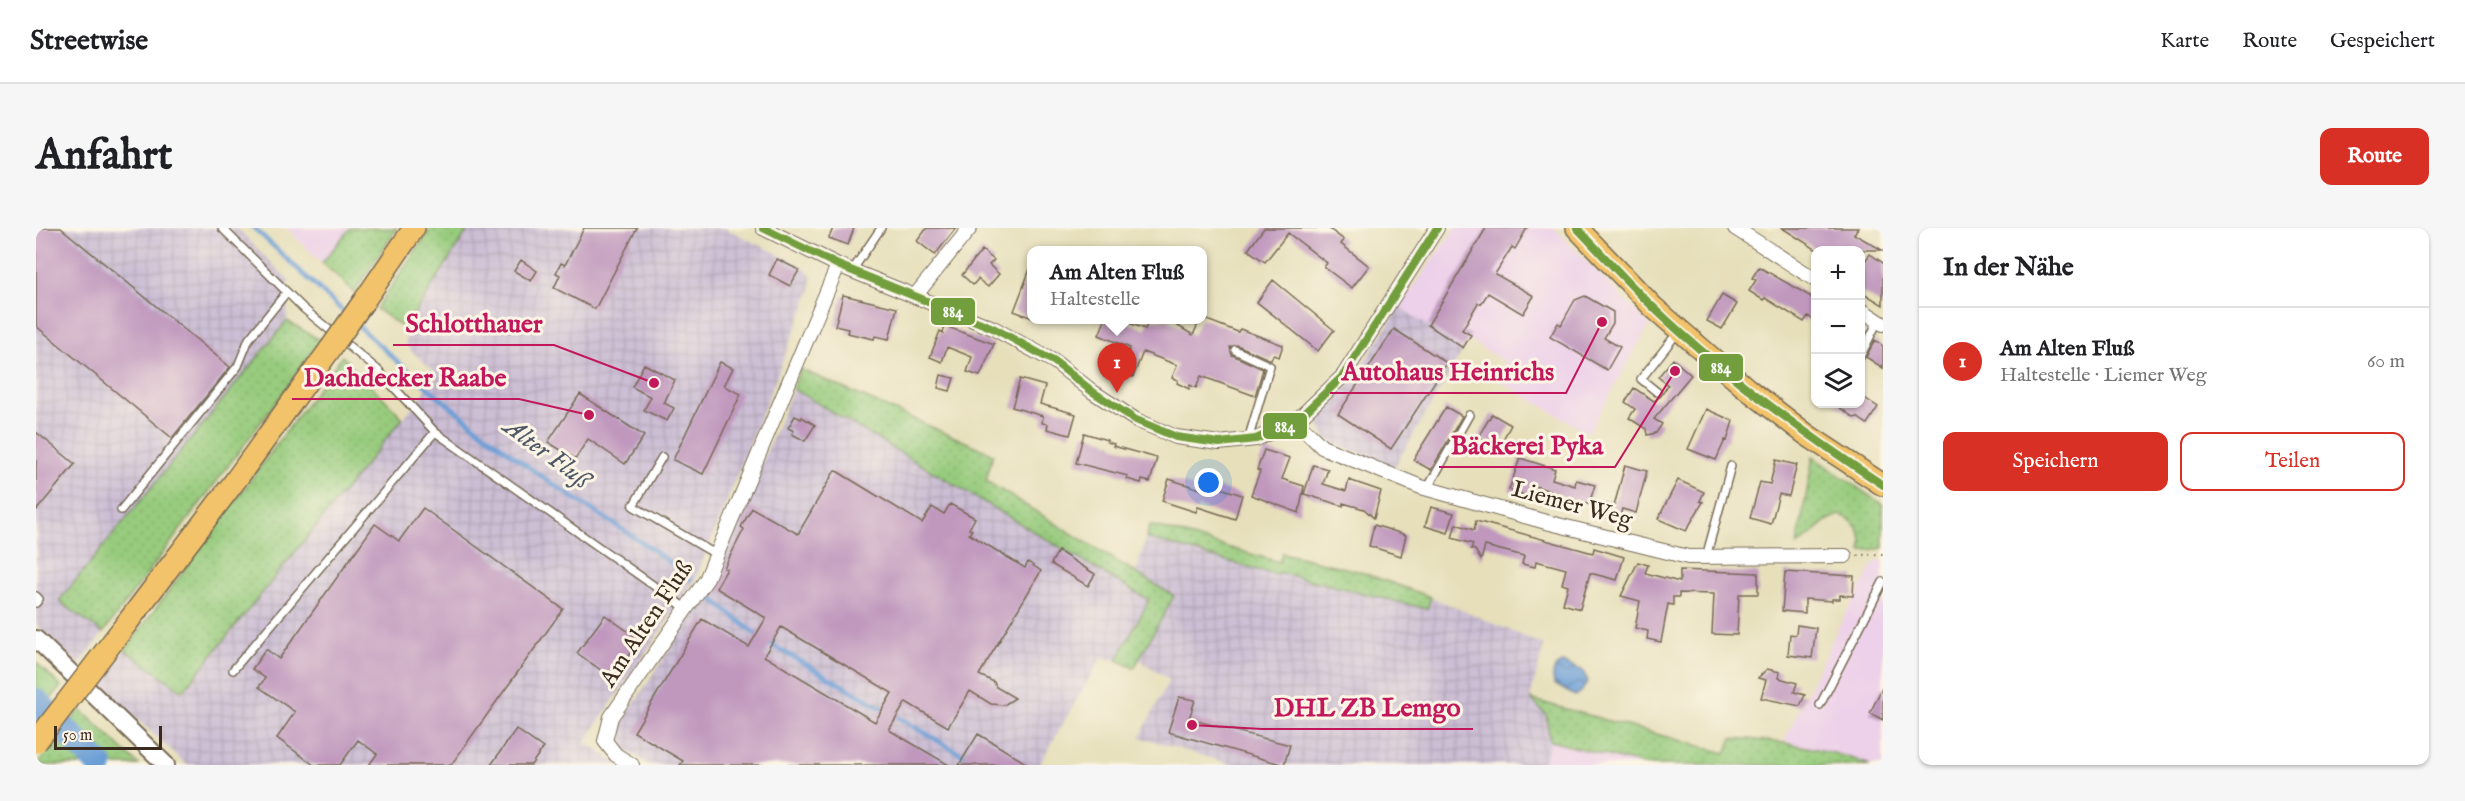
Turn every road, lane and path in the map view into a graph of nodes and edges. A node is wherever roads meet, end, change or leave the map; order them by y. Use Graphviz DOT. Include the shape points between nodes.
graph roads {
  1 [pos="222,228"];
  2 [pos="414,228"];
  3 [pos="763,228"];
  4 [pos="880,228"];
  5 [pos="970,228"];
  6 [pos="1437,228"];
  7 [pos="1577,228"];
  8 [pos="1736,228"];
  9 [pos="838,265"];
  10 [pos="852,271"];
  11 [pos="1811,277"];
  12 [pos="286,292"];
  13 [pos="915,296"];
  14 [pos="1865,312"];
  15 [pos="1881,322"];
  16 [pos="1679,330"];
  17 [pos="1235,350"];
  18 [pos="1862,354"];
  19 [pos="1657,392"];
  20 [pos="1469,416"];
  21 [pos="1296,421"];
  22 [pos="435,432"];
  23 [pos="1248,440"];
  24 [pos="662,457"];
  25 [pos="1731,466"];
  26 [pos="1883,485"];
  27 [pos="1427,489"];
  28 [pos="121,510"];
  29 [pos="1883,554"];
  30 [pos="717,555"];
  31 [pos="1845,556"];
  32 [pos="1706,557"];
  33 [pos="1883,582"];
  34 [pos="36,596"];
  35 [pos="36,603"];
  36 [pos="687,609"];
  37 [pos="36,639"];
  38 [pos="233,670"];
  39 [pos="1820,705"];
  40 [pos="36,742"];
  41 [pos="166,765"];
  42 [pos="632,765"];
  1 -- 12 [label="lane"];
  2 -- 40 [label="main road, bridge" via="235,481"];
  3 -- 9 [label="street"];
  4 -- 10 [label="lane"];
  5 -- 13 [label="street"];
  6 -- 21 [label="street" via="1343,376"];
  7 -- 16 [label="main road"];
  8 -- 11 [label="street"];
  9 -- 10 [label="street"];
  9 -- 30 [label="street, Am Alten Fluß"];
  10 -- 13 [label="street"];
  12 -- 22 [label="lane" via="378,370"];
  12 -- 28 [label="lane" via="249,339 238,366"];
  13 -- 23 [label="street" via="993,328 1055,362 1136,420 1176,437 1219,443"];
  14 -- 15 [label="street"];
  15 -- 18 [label="lane"];
  16 -- 19 [label="lane" via="1641,379"];
  16 -- 26 [label="main road" via="1807,435"];
  17 -- 23 [label="lane" via="1270,366"];
  20 -- 27 [label="lane"];
  21 -- 23 [label="street"];
  21 -- 27 [label="street, Liemer Weg" via="1322,447"];
  22 -- 36 [label="lane"];
  22 -- 38 [label="lane"];
  24 -- 30 [label="lane" via="633,506"];
  25 -- 32 [label="lane"];
  27 -- 32 [label="street, Liemer Weg" via="1677,555"];
  29 -- 31 [label="path"];
  30 -- 36 [label="street, Am Alten Fluß"];
  31 -- 32 [label="street, Liemer Weg"];
  33 -- 39 [label="lane"];
  34 -- 35 [label="lane"];
  36 -- 42 [label="street, Am Alten Fluß" via="611,717 605,741 616,755"];
  37 -- 41 [label="street"];
}
